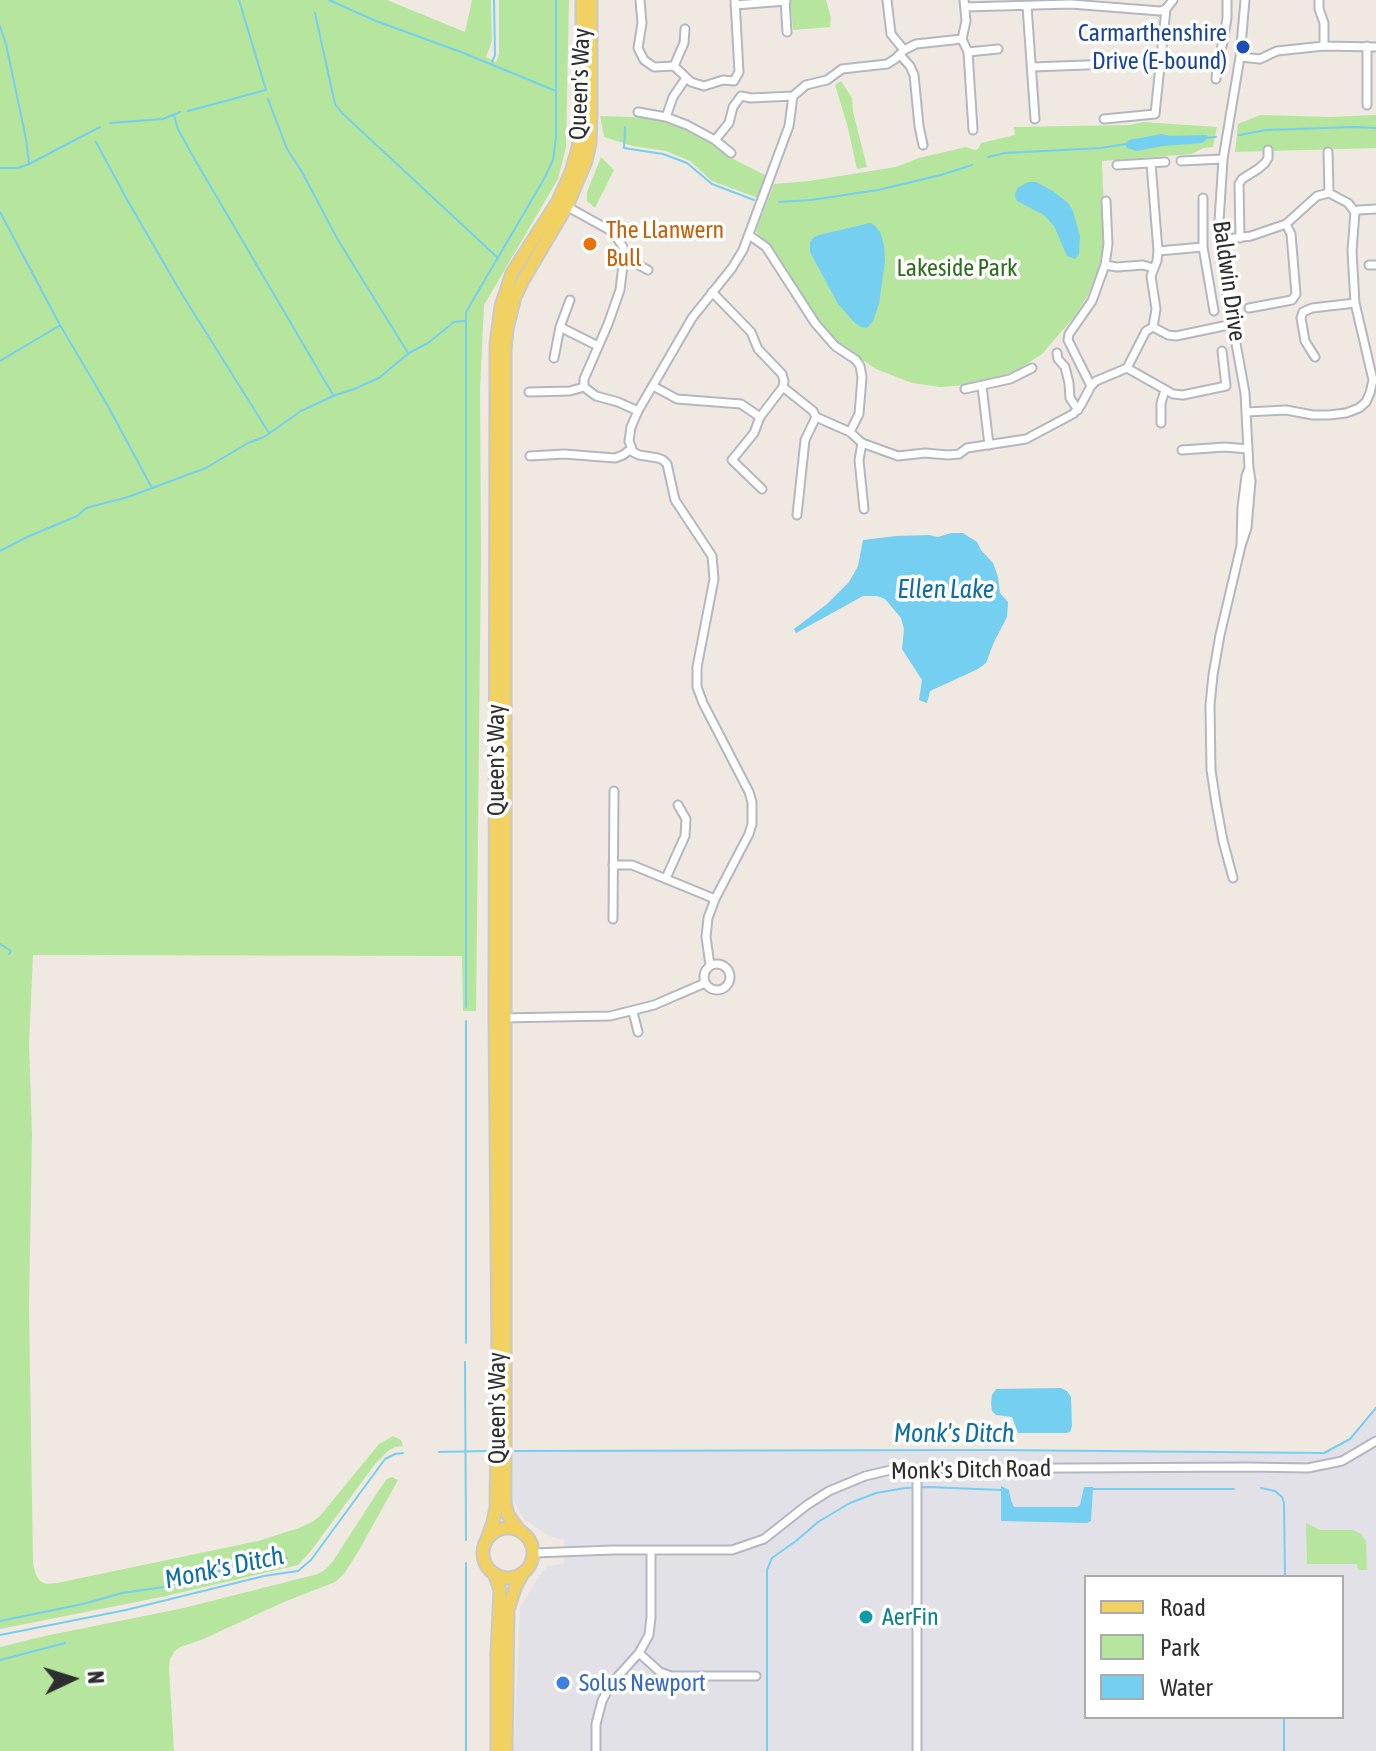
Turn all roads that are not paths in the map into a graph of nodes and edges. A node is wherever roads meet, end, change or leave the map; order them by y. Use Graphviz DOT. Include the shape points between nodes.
graph roads {
  1 [pos="582,0"];
  2 [pos="591,0"];
  3 [pos="640,0"];
  4 [pos="887,0"];
  5 [pos="1173,0"];
  6 [pos="1227,0"];
  7 [pos="1245,0"];
  8 [pos="1319,0"];
  9 [pos="786,1"];
  10 [pos="1072,2"];
  11 [pos="735,3"];
  12 [pos="965,4"];
  13 [pos="1027,6"];
  14 [pos="1166,9"];
  15 [pos="685,29"];
  16 [pos="787,32"];
  17 [pos="962,39"];
  18 [pos="1324,46"];
  19 [pos="1372,46"];
  20 [pos="998,49"];
  21 [pos="902,52"];
  22 [pos="968,52"];
  23 [pos="1240,57"];
  24 [pos="674,66"];
  25 [pos="1161,66"];
  26 [pos="1032,67"];
  27 [pos="686,78"];
  28 [pos="1216,79"];
  29 [pos="734,81"];
  30 [pos="741,96"];
  31 [pos="793,96"];
  32 [pos="1367,105"];
  33 [pos="638,112"];
  34 [pos="666,117"];
  35 [pos="1035,119"];
  36 [pos="1104,119"];
  37 [pos="973,130"];
  38 [pos="715,140"];
  39 [pos="923,145"];
  40 [pos="1268,150"];
  41 [pos="1328,152"];
  42 [pos="731,153"];
  43 [pos="1223,159"];
  44 [pos="1181,161"];
  45 [pos="1165,162"];
  46 [pos="1151,163"];
  47 [pos="1117,165"];
  48 [pos="1329,193"];
  49 [pos="1203,198"];
  50 [pos="1106,201"];
  51 [pos="562,204"];
  52 [pos="1376,209"];
  53 [pos="1355,212"];
  54 [pos="1286,224"];
  55 [pos="749,235"];
  56 [pos="1240,238"];
  57 [pos="1219,240"];
  58 [pos="1203,247"];
  59 [pos="1158,251"];
  60 [pos="624,257"];
  61 [pos="1105,265"];
  62 [pos="1153,268"];
  63 [pos="648,270"];
  64 [pos="712,292"];
  65 [pos="570,300"];
  66 [pos="1355,303"];
  67 [pos="1249,308"];
  68 [pos="1214,311"];
  69 [pos="1233,324"];
  70 [pos="560,327"];
  71 [pos="1153,327"];
  72 [pos="598,346"];
  73 [pos="1222,351"];
  74 [pos="1057,353"];
  75 [pos="1315,357"];
  76 [pos="554,358"];
  77 [pos="1032,368"];
  78 [pos="1127,368"];
  79 [pos="653,386"];
  80 [pos="982,386"];
  81 [pos="1091,386"];
  82 [pos="584,387"];
  83 [pos="783,387"];
  84 [pos="965,389"];
  85 [pos="1165,390"];
  86 [pos="529,392"];
  87 [pos="1366,402"];
  88 [pos="1375,408"];
  89 [pos="1078,410"];
  90 [pos="638,411"];
  91 [pos="1246,412"];
  92 [pos="760,417"];
  93 [pos="816,417"];
  94 [pos="1161,423"];
  95 [pos="850,432"];
  96 [pos="862,443"];
  97 [pos="989,445"];
  98 [pos="631,449"];
  99 [pos="1248,449"];
  100 [pos="1182,450"];
  101 [pos="530,456"];
  102 [pos="762,489"];
  103 [pos="864,509"];
  104 [pos="797,515"];
  105 [pos="614,791"];
  106 [pos="678,805"];
  107 [pos="613,865"];
  108 [pos="666,878"];
  109 [pos="1233,878"];
  110 [pos="715,899"];
  111 [pos="613,919"];
  112 [pos="710,965"];
  113 [pos="705,983"];
  114 [pos="633,1012"];
  115 [pos="501,1018"];
  116 [pos="638,1032"];
  117 [pos="1376,1441"];
  118 [pos="917,1468"];
  119 [pos="519,1530"];
  120 [pos="487,1539"];
  121 [pos="651,1550"];
  122 [pos="534,1553"];
  123 [pos="494,1573"];
  124 [pos="523,1573"];
  125 [pos="639,1653"];
  126 [pos="756,1676"];
  127 [pos="497,1751"];
  128 [pos="506,1751"];
  129 [pos="596,1751"];
  130 [pos="917,1751"];
  1 -- 51 [label="main road, Queen's Way" via="581,133"];
  2 -- 51 [label="main road, Queen's Way" via="590,143"];
  3 -- 24 [label="street" via="640,54 654,67"];
  4 -- 21 [label="street" via="891,34"];
  5 -- 14 [label="street"];
  6 -- 28 [label="street"];
  7 -- 23 [label="street, Baldwin Drive"];
  8 -- 18 [label="street"];
  9 -- 11 [label="street"];
  9 -- 16 [label="street"];
  10 -- 13 [label="street"];
  10 -- 14 [label="street"];
  11 -- 29 [label="street" via="740,67"];
  12 -- 13 [label="street"];
  12 -- 17 [label="street"];
  13 -- 26 [label="street"];
  14 -- 25 [label="street"];
  15 -- 24 [label="street"];
  17 -- 21 [label="street" via="924,42"];
  17 -- 22 [label="street"];
  18 -- 19 [label="street"];
  18 -- 23 [label="street" via="1277,51 1260,59"];
  19 -- 32 [label="street"];
  20 -- 22 [label="street"];
  21 -- 31 [label="street" via="887,64 842,69"];
  21 -- 39 [label="street" via="914,75"];
  22 -- 37 [label="street"];
  23 -- 43 [label="street, Baldwin Drive"];
  24 -- 27 [label="street"];
  25 -- 26 [label="street"];
  25 -- 36 [label="street" via="1155,114"];
  26 -- 35 [label="street"];
  27 -- 29 [label="street" via="704,86"];
  27 -- 34 [label="street"];
  29 -- 30 [label="street"];
  30 -- 31 [label="street"];
  30 -- 38 [label="street"];
  31 -- 55 [label="street" via="789,126"];
  33 -- 34 [label="street"];
  34 -- 38 [label="street"];
  38 -- 42 [label="street"];
  40 -- 56 [label="street" via="1265,163 1239,184"];
  41 -- 48 [label="street"];
  43 -- 44 [label="street"];
  43 -- 57 [label="street, Baldwin Drive"];
  45 -- 46 [label="street"];
  46 -- 47 [label="street"];
  46 -- 59 [label="street"];
  48 -- 53 [label="street"];
  48 -- 54 [label="street" via="1317,196"];
  49 -- 58 [label="street"];
  50 -- 61 [label="street"];
  51 -- 60 [label="street" via="613,232"];
  51 -- 115 [label="main road, Queen's Way" via="512,273 496,344"];
  52 -- 53 [label="street"];
  53 -- 66 [label="street"];
  54 -- 56 [label="street"];
  54 -- 67 [label="street" via="1296,294 1292,300"];
  55 -- 64 [label="street"];
  55 -- 95 [label="street" via="766,247 815,323 860,366 859,414"];
  56 -- 57 [label="street"];
  57 -- 69 [label="street, Baldwin Drive"];
  58 -- 59 [label="street"];
  58 -- 68 [label="street"];
  59 -- 62 [label="street"];
  60 -- 63 [label="street"];
  60 -- 72 [label="street" via="620,290"];
  61 -- 62 [label="street"];
  61 -- 81 [label="street" via="1092,301 1068,340"];
  62 -- 71 [label="street"];
  64 -- 79 [label="street"];
  64 -- 83 [label="street" via="751,332 758,349 782,374"];
  65 -- 70 [label="street"];
  66 -- 75 [label="street" via="1303,312 1305,341"];
  66 -- 87 [label="street" via="1373,380"];
  69 -- 71 [label="street" via="1176,336"];
  69 -- 91 [label="street, Baldwin Drive"];
  70 -- 72 [label="street"];
  70 -- 76 [label="street"];
  71 -- 78 [label="street"];
  72 -- 82 [label="street"];
  73 -- 85 [label="street" via="1226,386 1183,395"];
  74 -- 89 [label="street"];
  77 -- 80 [label="street"];
  78 -- 81 [label="street"];
  78 -- 85 [label="street"];
  79 -- 90 [label="street"];
  79 -- 92 [label="street" via="677,399 741,404"];
  80 -- 84 [label="street"];
  80 -- 97 [label="street"];
  81 -- 89 [label="street"];
  82 -- 86 [label="street"];
  82 -- 90 [label="street"];
  83 -- 92 [label="street"];
  83 -- 93 [label="street"];
  85 -- 94 [label="street"];
  87 -- 88 [label="street"];
  87 -- 91 [label="street" via="1329,415"];
  89 -- 97 [label="street" via="1030,437"];
  90 -- 98 [label="street"];
  91 -- 99 [label="street, Baldwin Drive"];
  92 -- 102 [label="street" via="732,460"];
  93 -- 95 [label="street"];
  93 -- 104 [label="street" via="805,440"];
  95 -- 96 [label="street"];
  96 -- 97 [label="street" via="898,456 954,455"];
  96 -- 103 [label="street"];
  98 -- 101 [label="street" via="615,458"];
  98 -- 110 [label="street" via="667,464 675,500 714,564 697,687 749,792 753,812 749,834"];
  99 -- 100 [label="street"];
  99 -- 109 [label="street, Baldwin Drive" via="1241,546 1210,705 1211,770"];
  105 -- 107 [label="street"];
  106 -- 108 [label="street" via="686,819 685,836"];
  107 -- 108 [label="street" via="632,865"];
  107 -- 111 [label="street"];
  108 -- 110 [label="street"];
  110 -- 112 [label="street" via="706,931"];
  112 -- 113 [label="street" via="703,975"];
  112 -- 113 [label="street" via="723,964 730,979 719,990"];
  113 -- 114 [label="street"];
  114 -- 115 [label="street"];
  114 -- 116 [label="street"];
  115 -- 119 [label="main road, Queen's Way" via="505,1502"];
  115 -- 120 [label="main road, Queen's Way" via="496,1508"];
  117 -- 118 [label="street, Monk's Ditch Road" via="1342,1461 1308,1468"];
  118 -- 121 [label="street, Monk's Ditch Road" via="880,1472 845,1484 750,1545 732,1550"];
  118 -- 130 [label="street"];
  119 -- 120 [label="main road" via="504,1527"];
  119 -- 122 [label="main road, Queen's Way"];
  120 -- 123 [label="main road, Queen's Way" via="483,1559"];
  121 -- 122 [label="street, Monk's Ditch Road"];
  121 -- 125 [label="street" via="651,1625"];
  122 -- 124 [label="main road"];
  123 -- 124 [label="main road" via="511,1578"];
  123 -- 127 [label="main road, Queen's Way" via="500,1590"];
  124 -- 128 [label="main road" via="508,1610"];
  125 -- 126 [label="street" via="671,1676"];
  125 -- 129 [label="street" via="602,1701"];
}
